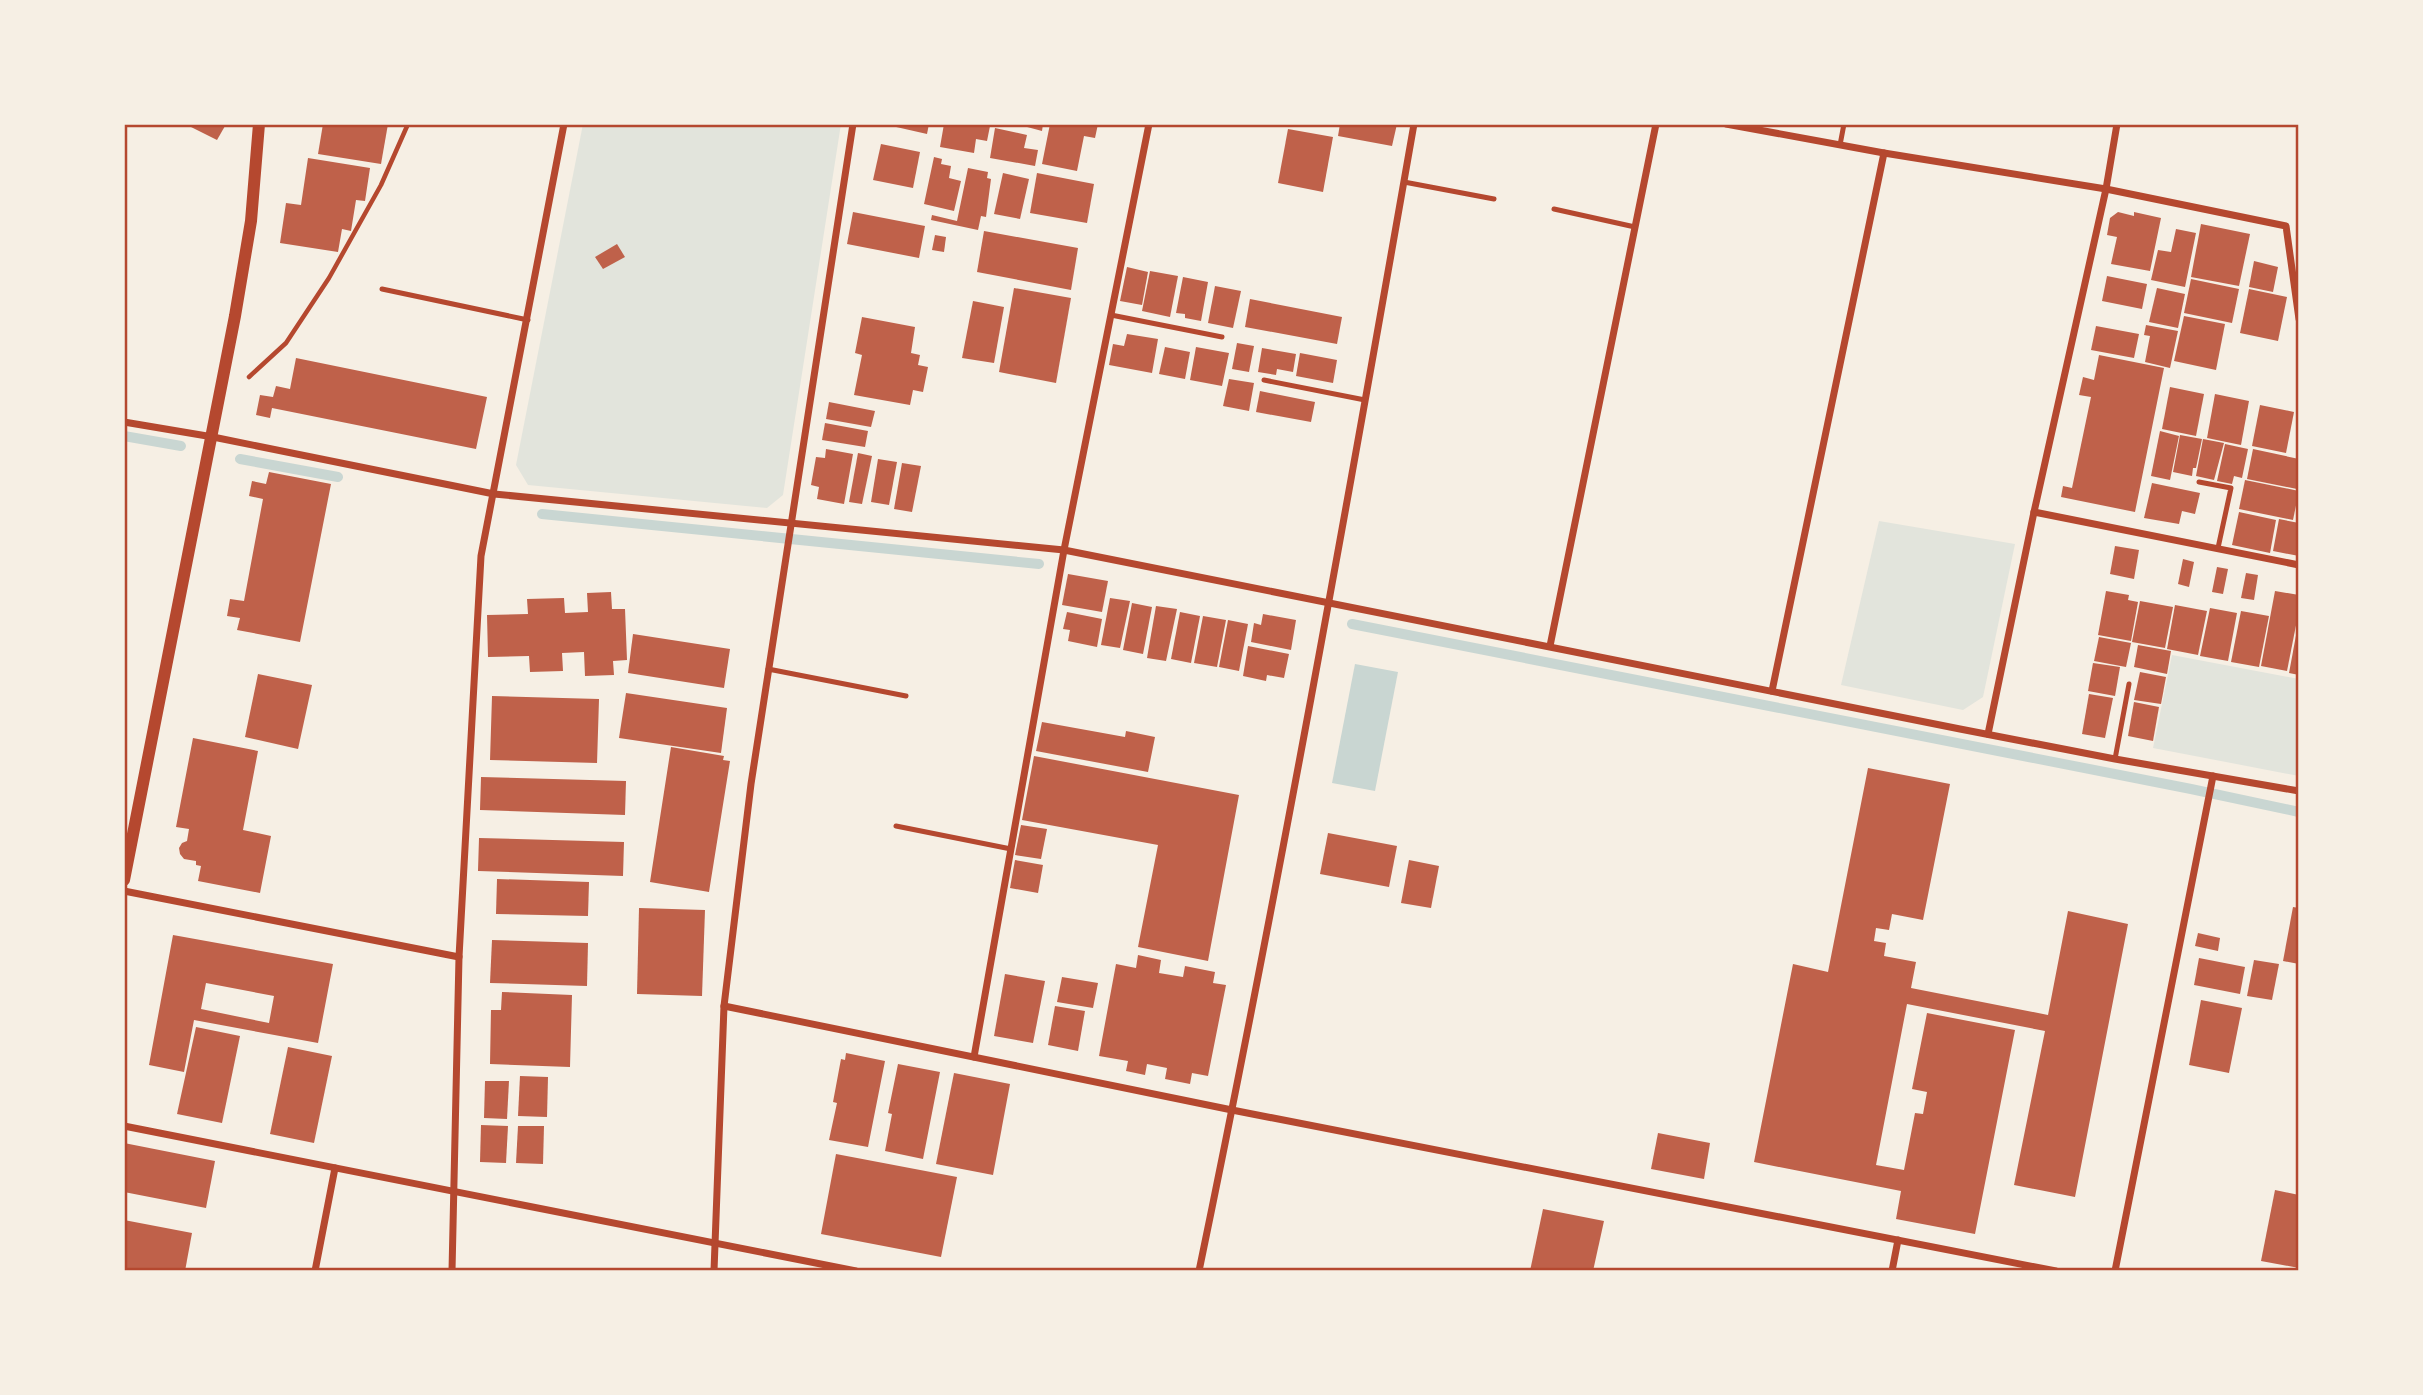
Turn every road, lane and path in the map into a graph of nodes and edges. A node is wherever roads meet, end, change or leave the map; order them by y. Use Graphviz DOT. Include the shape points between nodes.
graph roads {
  1 [pos="259,124"];
  2 [pos="408,124"];
  3 [pos="564,124"];
  4 [pos="853,124"];
  5 [pos="1149,124"];
  6 [pos="1414,124"];
  7 [pos="1656,124"];
  8 [pos="1726,124"];
  9 [pos="1844,124"];
  10 [pos="2117,124"];
  11 [pos="1840,145"];
  12 [pos="1884,153"];
  13 [pos="1404,182"];
  14 [pos="2106,189"];
  15 [pos="1494,199"];
  16 [pos="1554,209"];
  17 [pos="1635,227"];
  18 [pos="382,289"];
  19 [pos="1111,315"];
  20 [pos="2299,319"];
  21 [pos="528,320"];
  22 [pos="1222,337"];
  23 [pos="249,377"];
  24 [pos="1264,380"];
  25 [pos="1365,400"];
  26 [pos="124,422"];
  27 [pos="213,437"];
  28 [pos="2199,482"];
  29 [pos="494,494"];
  30 [pos="2034,512"];
  31 [pos="789,529"];
  32 [pos="2218,548"];
  33 [pos="1064,550"];
  34 [pos="2299,565"];
  35 [pos="1330,602"];
  36 [pos="1550,646"];
  37 [pos="768,669"];
  38 [pos="2129,684"];
  39 [pos="1772,691"];
  40 [pos="906,696"];
  41 [pos="1988,734"];
  42 [pos="2115,759"];
  43 [pos="2213,776"];
  44 [pos="2299,791"];
  45 [pos="897,826"];
  46 [pos="1011,849"];
  47 [pos="124,880"];
  48 [pos="124,891"];
  49 [pos="459,957"];
  50 [pos="724,1006"];
  51 [pos="974,1057"];
  52 [pos="1232,1110"];
  53 [pos="124,1126"];
  54 [pos="335,1168"];
  55 [pos="454,1193"];
  56 [pos="1899,1240"];
  57 [pos="715,1242"];
  58 [pos="315,1271"];
  59 [pos="452,1271"];
  60 [pos="714,1271"];
  61 [pos="856,1271"];
  62 [pos="1199,1271"];
  63 [pos="1892,1271"];
  64 [pos="2056,1271"];
  65 [pos="2115,1271"];
  1 -- 27 [label="street" via="251,221"];
  2 -- 23 [label="path" via="382,184 329,278 286,343"];
  3 -- 21 [label="street"];
  4 -- 31 [label="street"];
  5 -- 19 [label="street"];
  6 -- 13 [label="street"];
  7 -- 17 [label="street"];
  8 -- 11 [label="street"];
  9 -- 11 [label="lane"];
  10 -- 14 [label="street"];
  11 -- 12 [label="street"];
  12 -- 14 [label="street"];
  12 -- 39 [label="street"];
  13 -- 15 [label="lane"];
  13 -- 25 [label="street"];
  14 -- 20 [label="street" via="2286,226"];
  14 -- 30 [label="street"];
  16 -- 17 [label="lane"];
  17 -- 36 [label="street"];
  18 -- 21 [label="lane"];
  19 -- 22 [label="lane"];
  19 -- 33 [label="street"];
  21 -- 29 [label="street"];
  24 -- 25 [label="lane"];
  25 -- 35 [label="street"];
  26 -- 27 [label="street"];
  27 -- 29 [label="street"];
  27 -- 47 [label="street"];
  28 -- 32 [label="lane" via="2231,488"];
  29 -- 31 [label="street"];
  29 -- 49 [label="street" via="481,556"];
  30 -- 32 [label="street"];
  30 -- 41 [label="street"];
  31 -- 33 [label="street"];
  31 -- 37 [label="street"];
  32 -- 34 [label="street"];
  33 -- 35 [label="street"];
  33 -- 46 [label="street"];
  35 -- 36 [label="street"];
  35 -- 52 [label="street"];
  36 -- 39 [label="street"];
  37 -- 40 [label="lane"];
  37 -- 50 [label="street"];
  38 -- 42 [label="lane"];
  39 -- 41 [label="street"];
  41 -- 42 [label="street"];
  42 -- 43 [label="street"];
  43 -- 44 [label="street"];
  43 -- 65 [label="street"];
  45 -- 46 [label="lane"];
  46 -- 51 [label="street"];
  48 -- 49 [label="street"];
  49 -- 55 [label="street"];
  50 -- 51 [label="street"];
  50 -- 57 [label="street"];
  51 -- 52 [label="street"];
  52 -- 56 [label="street"];
  52 -- 62 [label="street"];
  53 -- 54 [label="street"];
  54 -- 55 [label="street"];
  54 -- 58 [label="street"];
  55 -- 57 [label="street"];
  55 -- 59 [label="street"];
  56 -- 63 [label="street"];
  56 -- 64 [label="street"];
  57 -- 60 [label="street"];
  57 -- 61 [label="street"];
}
